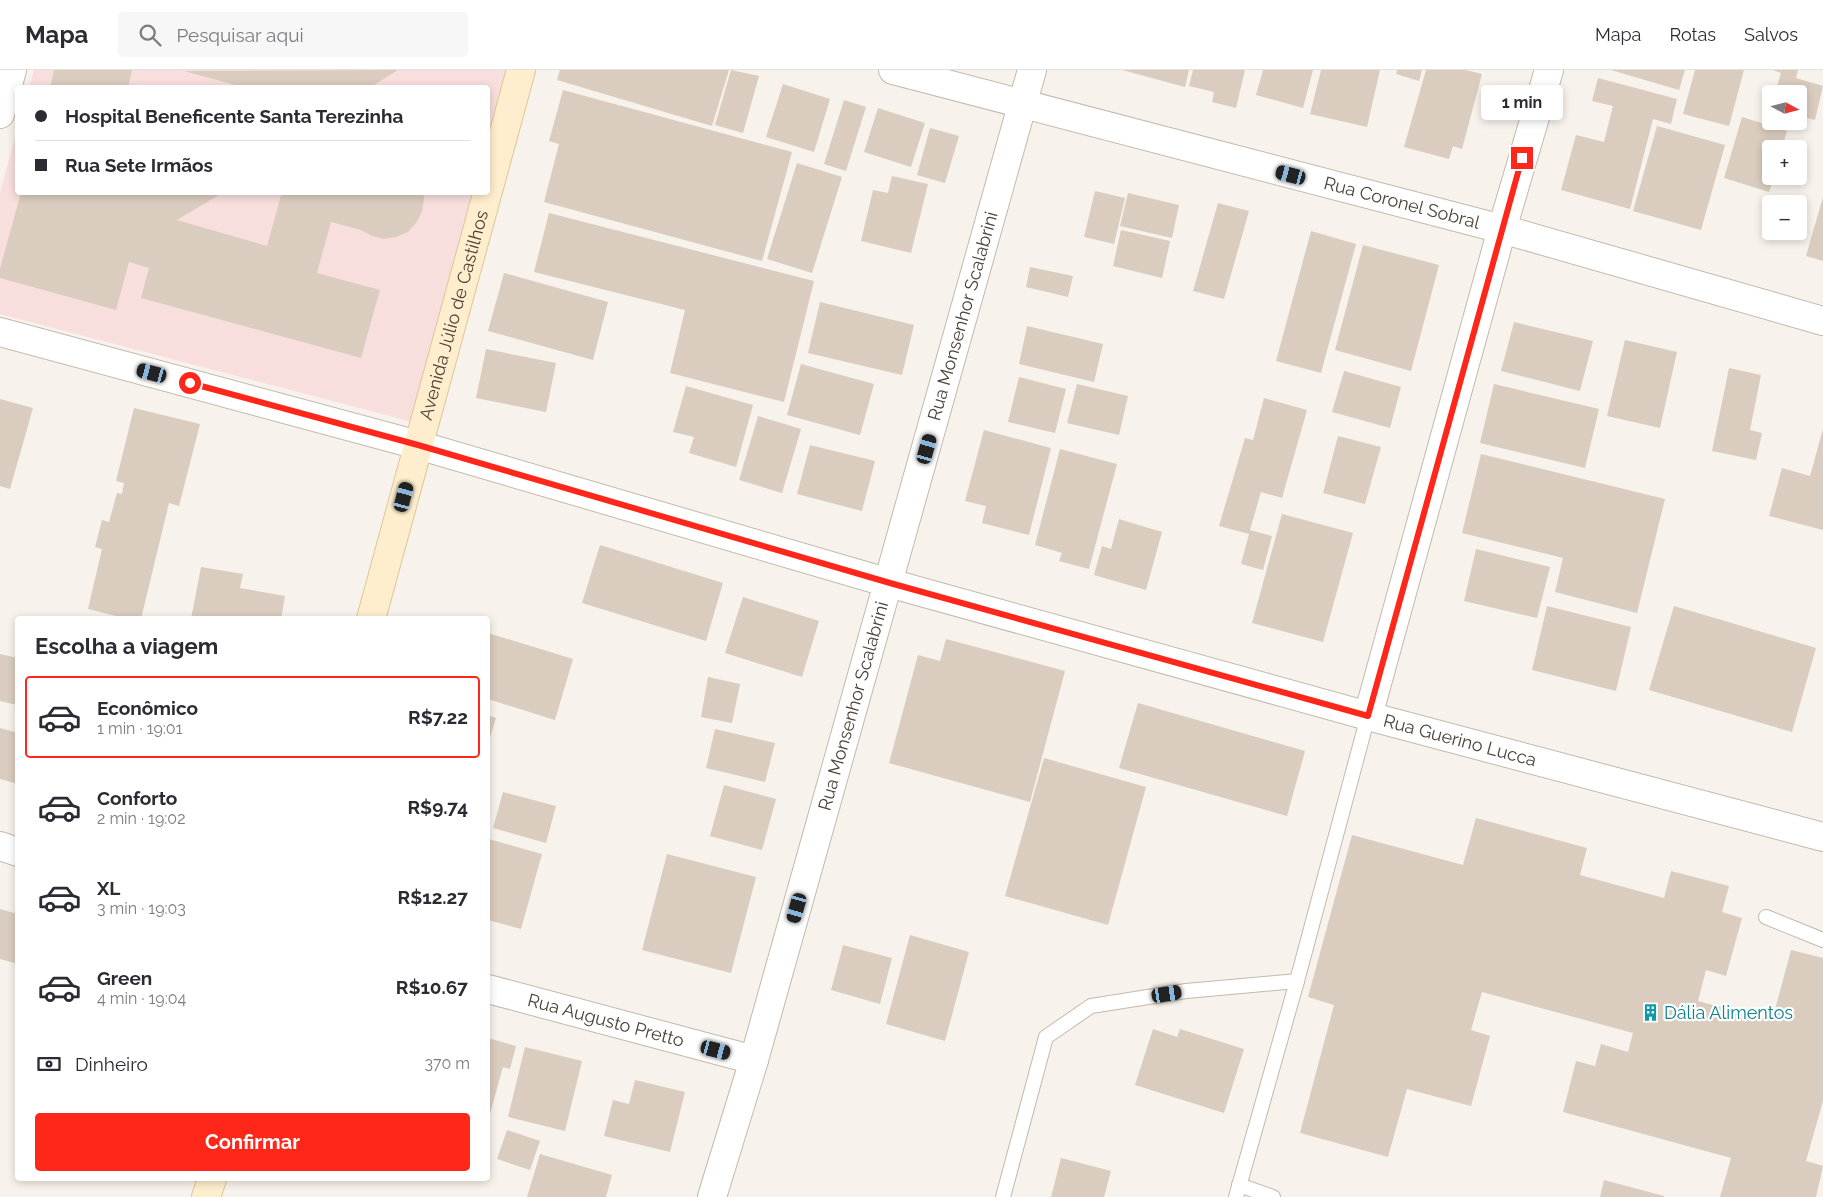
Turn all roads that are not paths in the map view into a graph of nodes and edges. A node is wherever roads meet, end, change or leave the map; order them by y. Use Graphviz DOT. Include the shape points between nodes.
graph roads {
  1 [pos="12,70"];
  2 [pos="521,70"];
  3 [pos="893,70"];
  4 [pos="1032,70"];
  5 [pos="1549,70"];
  6 [pos="1022,105"];
  7 [pos="0,114"];
  8 [pos="490,183"];
  9 [pos="487,195"];
  10 [pos="1502,229"];
  11 [pos="1823,321"];
  12 [pos="0,332"];
  13 [pos="418,445"];
  14 [pos="890,583"];
  15 [pos="371,616"];
  16 [pos="1368,716"];
  17 [pos="1823,837"];
  18 [pos="0,846"];
  19 [pos="15,851"];
  20 [pos="1766,918"];
  21 [pos="1823,940"];
  22 [pos="1297,981"];
  23 [pos="490,990"];
  24 [pos="754,1060"];
  25 [pos="211,1181"];
  26 [pos="1238,1191"];
  27 [pos="206,1197"];
  28 [pos="712,1197"];
  29 [pos="1003,1197"];
  30 [pos="1273,1197"];
  1 -- 7 [label="street"];
  2 -- 8 [label="street, Avenida Júlio de Castilhos"];
  3 -- 6 [label="street, Rua Coronel Sobral"];
  4 -- 6 [label="street, Rua Monsenhor Scalabrini"];
  5 -- 10 [label="street"];
  6 -- 10 [label="street, Rua Coronel Sobral"];
  6 -- 14 [label="street, Rua Monsenhor Scalabrini"];
  9 -- 13 [label="street, Avenida Júlio de Castilhos"];
  10 -- 11 [label="street, Rua Coronel Sobral"];
  10 -- 16 [label="street"];
  12 -- 13 [label="street, Rua Guerino Lucca"];
  13 -- 14 [label="street, Rua Guerino Lucca"];
  13 -- 15 [label="street, Avenida Júlio de Castilhos"];
  14 -- 16 [label="street, Rua Guerino Lucca"];
  14 -- 24 [label="street, Rua Monsenhor Scalabrini"];
  16 -- 17 [label="street, Rua Guerino Lucca"];
  16 -- 22 [label="lane"];
  18 -- 19 [label="street"];
  20 -- 21 [label="lane"];
  22 -- 26 [label="lane"];
  22 -- 29 [label="lane" via="1186,991 1091,1006 1046,1036"];
  23 -- 24 [label="street, Rua Augusto Pretto"];
  24 -- 28 [label="street, Rua Monsenhor Scalabrini"];
  25 -- 27 [label="street"];
  26 -- 30 [label="lane"];
}
